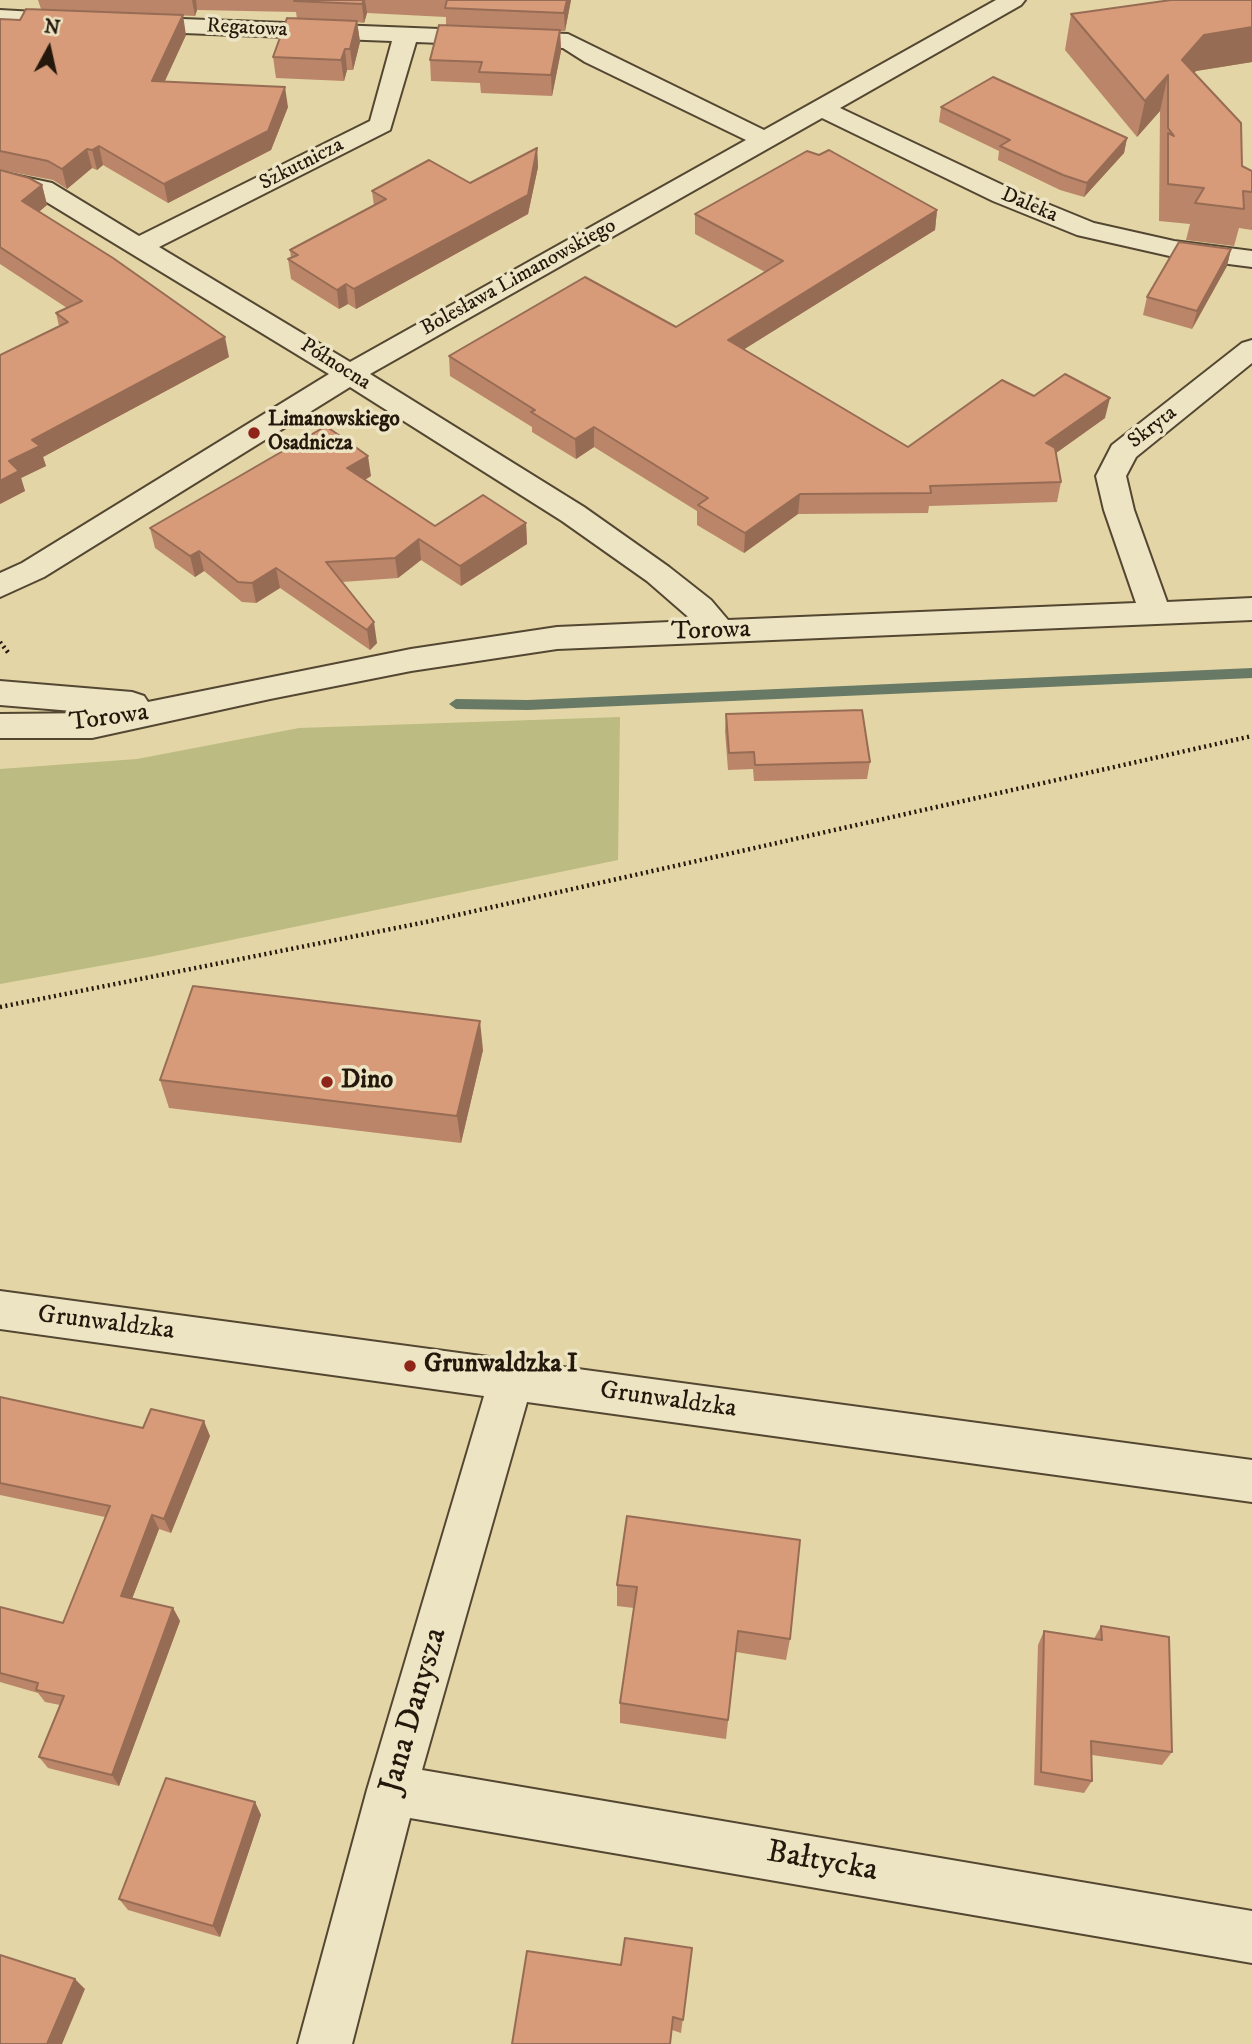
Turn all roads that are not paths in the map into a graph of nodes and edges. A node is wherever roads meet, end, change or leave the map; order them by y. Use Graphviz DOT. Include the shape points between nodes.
graph roads {
  1 [pos="1013,0"];
  2 [pos="0,17"];
  3 [pos="406,36"];
  4 [pos="820,108"];
  5 [pos="765,139"];
  6 [pos="0,180"];
  7 [pos="140,246"];
  8 [pos="1252,259"];
  9 [pos="1252,349"];
  10 [pos="350,374"];
  11 [pos="33,570"];
  12 [pos="0,586"];
  13 [pos="0,599"];
  14 [pos="1252,609"];
  15 [pos="1156,615"];
  16 [pos="719,631"];
  17 [pos="0,693"];
  18 [pos="176,708"];
  19 [pos="0,726"];
  20 [pos="0,1310"];
  21 [pos="511,1380"];
  22 [pos="1252,1481"];
  23 [pos="392,1790"];
  24 [pos="1252,1937"];
  25 [pos="325,2044"];
  1 -- 4 [label="street, Bolesława Limanowskiego"];
  2 -- 3 [label="street, Regatowa"];
  3 -- 5 [label="street, Regatowa" via="568,41"];
  3 -- 7 [label="street, Szkutnicza" via="381,125"];
  4 -- 5 [label="street, Bolesława Limanowskiego"];
  4 -- 8 [label="street, Daleka" via="1002,195 1086,229 1174,249"];
  5 -- 10 [label="street, Bolesława Limanowskiego"];
  6 -- 7 [label="street, Północna" via="43,189"];
  7 -- 10 [label="street, Północna"];
  9 -- 15 [label="street, Skryta" via="1123,452 1111,476"];
  10 -- 11 [label="street, Bolesława Limanowskiego"];
  10 -- 16 [label="street, Północna" via="573,514 701,608"];
  11 -- 12 [label="street, Bolesława Limanowskiego"];
  11 -- 13 [label="street, Bolesława Limanowskiego"];
  14 -- 15 [label="street, Torowa"];
  15 -- 16 [label="street, Torowa"];
  16 -- 18 [label="street, Torowa" via="556,638 481,648"];
  17 -- 18 [label="street, Torowa"];
  18 -- 19 [label="street, Torowa" via="92,726"];
  20 -- 21 [label="street, Grunwaldzka"];
  21 -- 22 [label="street, Grunwaldzka"];
  21 -- 23 [label="street, Jana Danysza"];
  23 -- 24 [label="street, Bałtycka"];
  23 -- 25 [label="street, Jana Danysza"];
}
